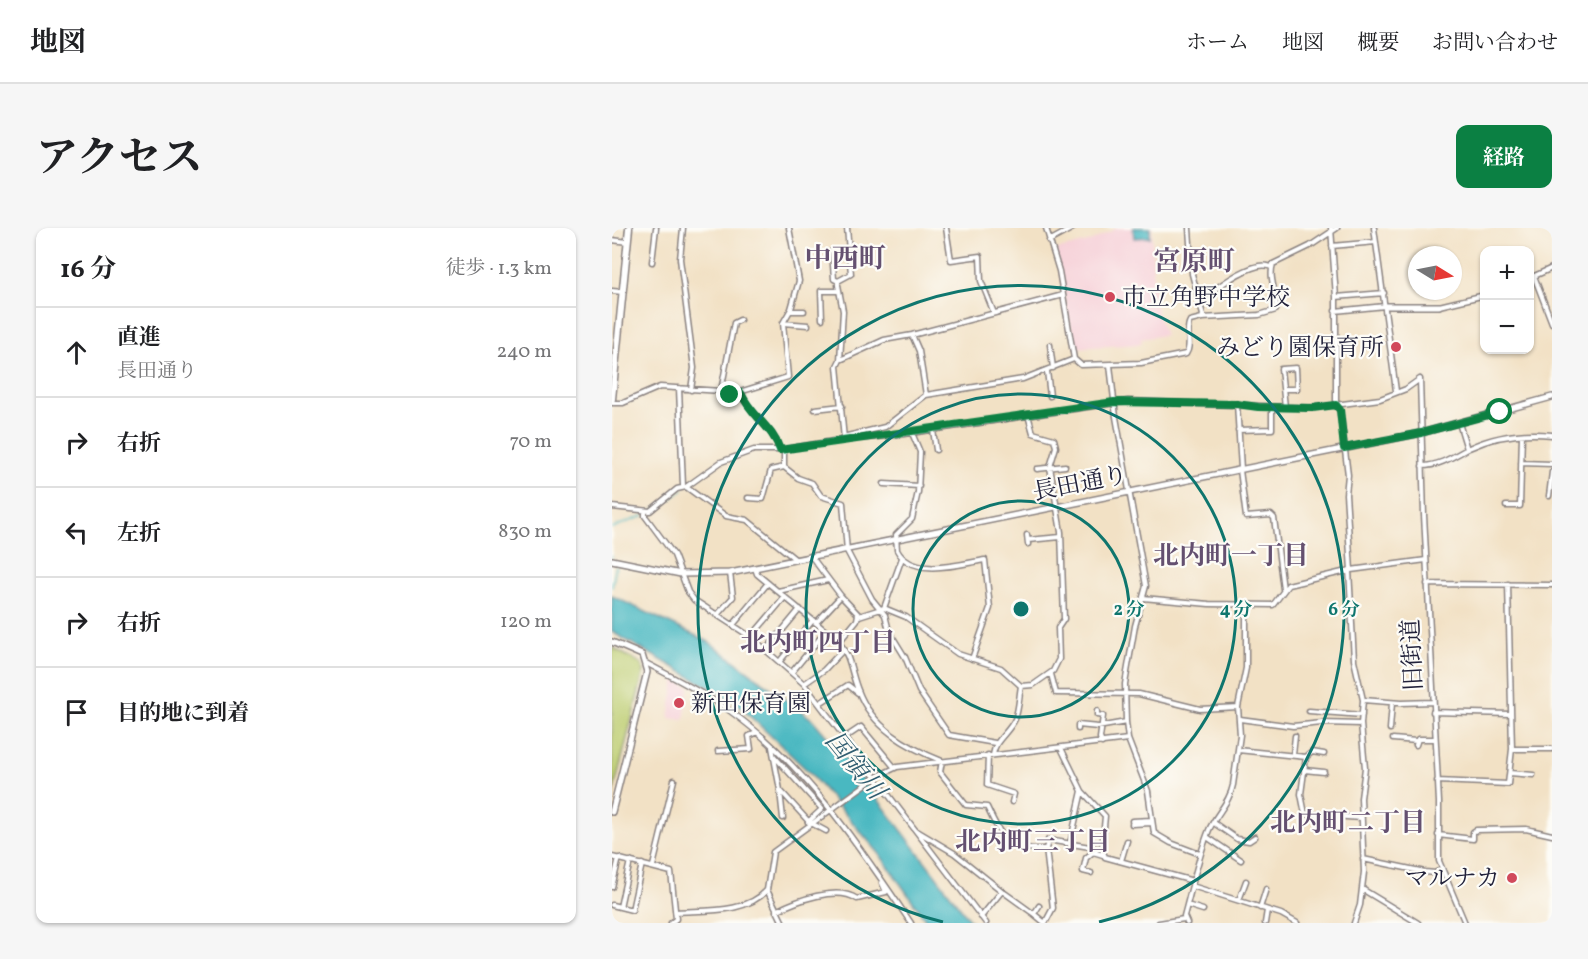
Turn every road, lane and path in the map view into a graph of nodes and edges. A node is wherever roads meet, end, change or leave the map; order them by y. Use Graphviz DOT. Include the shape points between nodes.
graph roads {
  1 [pos="629,228"];
  2 [pos="656,228"];
  3 [pos="683,228"];
  4 [pos="789,228"];
  5 [pos="847,228"];
  6 [pos="946,228"];
  7 [pos="1046,228"];
  8 [pos="1073,228"];
  9 [pos="1189,228"];
  10 [pos="1337,228"];
  11 [pos="1374,228"];
  12 [pos="1331,230"];
  13 [pos="612,240"];
  14 [pos="1049,241"];
  15 [pos="628,242"];
  16 [pos="1376,242"];
  17 [pos="1332,246"];
  18 [pos="832,251"];
  19 [pos="652,262"];
  20 [pos="1271,267"];
  21 [pos="1552,268"];
  22 [pos="1534,276"];
  23 [pos="838,281"];
  24 [pos="1534,282"];
  25 [pos="612,291"];
  26 [pos="839,291"];
  27 [pos="623,292"];
  28 [pos="1384,293"];
  29 [pos="1063,295"];
  30 [pos="1480,296"];
  31 [pos="1336,297"];
  32 [pos="1199,301"];
  33 [pos="1385,306"];
  34 [pos="1439,306"];
  35 [pos="1335,310"];
  36 [pos="790,311"];
  37 [pos="804,311"];
  38 [pos="994,313"];
  39 [pos="1202,318"];
  40 [pos="822,319"];
  41 [pos="740,320"];
  42 [pos="1552,322"];
  43 [pos="783,323"];
  44 [pos="808,325"];
  45 [pos="912,335"];
  46 [pos="615,340"];
  47 [pos="1050,345"];
  48 [pos="1074,359"];
  49 [pos="840,360"];
  50 [pos="1110,364"];
  51 [pos="1053,368"];
  52 [pos="1047,370"];
  53 [pos="679,388"];
  54 [pos="1284,389"];
  55 [pos="691,390"];
  56 [pos="721,391"];
  57 [pos="1396,391"];
  58 [pos="741,393"];
  59 [pos="926,395"];
  60 [pos="1050,396"];
  61 [pos="1552,397"];
  62 [pos="612,401"];
  63 [pos="1114,402"];
  64 [pos="1237,404"];
  65 [pos="1336,405"];
  66 [pos="842,406"];
  67 [pos="1272,407"];
  68 [pos="1285,407"];
  69 [pos="816,409"];
  70 [pos="1028,415"];
  71 [pos="1459,423"];
  72 [pos="933,430"];
  73 [pos="1238,430"];
  74 [pos="912,433"];
  75 [pos="1421,433"];
  76 [pos="1522,435"];
  77 [pos="1552,435"];
  78 [pos="844,438"];
  79 [pos="1344,448"];
  80 [pos="1467,449"];
  81 [pos="782,450"];
  82 [pos="936,450"];
  83 [pos="1521,463"];
  84 [pos="1552,464"];
  85 [pos="1065,466"];
  86 [pos="1422,466"];
  87 [pos="784,467"];
  88 [pos="1050,467"];
  89 [pos="1037,469"];
  90 [pos="1241,469"];
  91 [pos="1552,472"];
  92 [pos="884,484"];
  93 [pos="919,486"];
  94 [pos="685,487"];
  95 [pos="1129,492"];
  96 [pos="1549,496"];
  97 [pos="748,498"];
  98 [pos="1057,506"];
  99 [pos="1506,506"];
  100 [pos="612,507"];
  101 [pos="645,512"];
  102 [pos="1061,537"];
  103 [pos="895,538"];
  104 [pos="1028,539"];
  105 [pos="846,548"];
  106 [pos="811,555"];
  107 [pos="902,558"];
  108 [pos="795,559"];
  109 [pos="612,560"];
  110 [pos="1426,560"];
  111 [pos="755,567"];
  112 [pos="1350,570"];
  113 [pos="730,573"];
  114 [pos="681,574"];
  115 [pos="828,580"];
  116 [pos="768,583"];
  117 [pos="1427,584"];
  118 [pos="1508,584"];
  119 [pos="1552,585"];
  120 [pos="1282,589"];
  121 [pos="778,591"];
  122 [pos="841,596"];
  123 [pos="785,597"];
  124 [pos="1143,598"];
  125 [pos="1246,605"];
  126 [pos="800,609"];
  127 [pos="883,609"];
  128 [pos="718,615"];
  129 [pos="859,616"];
  130 [pos="815,622"];
  131 [pos="733,625"];
  132 [pos="826,631"];
  133 [pos="751,637"];
  134 [pos="612,642"];
  135 [pos="839,642"];
  136 [pos="844,649"];
  137 [pos="766,650"];
  138 [pos="972,659"];
  139 [pos="780,661"];
  140 [pos="646,663"];
  141 [pos="792,672"];
  142 [pos="1050,674"];
  143 [pos="804,684"];
  144 [pos="1022,686"];
  145 [pos="859,693"];
  146 [pos="1125,693"];
  147 [pos="1363,700"];
  148 [pos="1432,702"];
  149 [pos="1392,703"];
  150 [pos="819,704"];
  151 [pos="1238,707"];
  152 [pos="1097,711"];
  153 [pos="1309,711"];
  154 [pos="1433,712"];
  155 [pos="1510,714"];
  156 [pos="1362,715"];
  157 [pos="1240,719"];
  158 [pos="1125,722"];
  159 [pos="1361,724"];
  160 [pos="1101,726"];
  161 [pos="1078,729"];
  162 [pos="1390,729"];
  163 [pos="756,733"];
  164 [pos="1295,736"];
  165 [pos="846,737"];
  166 [pos="1128,739"];
  167 [pos="1435,739"];
  168 [pos="1396,741"];
  169 [pos="995,743"];
  170 [pos="1102,743"];
  171 [pos="772,746"];
  172 [pos="1061,748"];
  173 [pos="1512,749"];
  174 [pos="1552,749"];
  175 [pos="1238,750"];
  176 [pos="718,751"];
  177 [pos="1324,754"];
  178 [pos="991,755"];
  179 [pos="1293,755"];
  180 [pos="774,756"];
  181 [pos="1306,757"];
  182 [pos="942,761"];
  183 [pos="895,768"];
  184 [pos="1304,770"];
  185 [pos="1324,772"];
  186 [pos="1509,773"];
  187 [pos="1533,775"];
  188 [pos="875,778"];
  189 [pos="674,780"];
  190 [pos="1437,781"];
  191 [pos="780,790"];
  192 [pos="1082,791"];
  193 [pos="1012,802"];
  194 [pos="1340,808"];
  195 [pos="831,809"];
  196 [pos="612,812"];
  197 [pos="1340,816"];
  198 [pos="783,818"];
  199 [pos="1361,818"];
  200 [pos="1151,821"];
  201 [pos="1132,822"];
  202 [pos="810,823"];
  203 [pos="1214,823"];
  204 [pos="826,831"];
  205 [pos="916,831"];
  206 [pos="1438,835"];
  207 [pos="1552,835"];
  208 [pos="1207,837"];
  209 [pos="1255,837"];
  210 [pos="1127,842"];
  211 [pos="1070,844"];
  212 [pos="1046,849"];
  213 [pos="1102,849"];
  214 [pos="1200,854"];
  215 [pos="1103,855"];
  216 [pos="612,857"];
  217 [pos="618,858"];
  218 [pos="1363,859"];
  219 [pos="1241,860"];
  220 [pos="630,861"];
  221 [pos="1121,861"];
  222 [pos="642,864"];
  223 [pos="653,867"];
  224 [pos="1441,870"];
  225 [pos="1091,873"];
  226 [pos="881,879"];
  227 [pos="1246,881"];
  228 [pos="1192,884"];
  229 [pos="612,887"];
  230 [pos="1266,889"];
  231 [pos="1362,889"];
  232 [pos="767,890"];
  233 [pos="1002,891"];
  234 [pos="1239,900"];
  235 [pos="612,905"];
  236 [pos="1186,905"];
  237 [pos="1039,906"];
  238 [pos="620,907"];
  239 [pos="1260,908"];
  240 [pos="1203,910"];
  241 [pos="1267,910"];
  242 [pos="776,911"];
  243 [pos="676,912"];
  244 [pos="1034,914"];
  245 [pos="981,916"];
  246 [pos="676,921"];
  247 [pos="1185,921"];
  248 [pos="1168,922"];
  249 [pos="671,923"];
  250 [pos="783,923"];
  251 [pos="911,923"];
  252 [pos="986,923"];
  253 [pos="1045,923"];
  254 [pos="1159,923"];
  255 [pos="1265,923"];
  256 [pos="1297,923"];
  257 [pos="1354,923"];
  258 [pos="1418,923"];
  259 [pos="1465,923"];
  1 -- 15 [label="main road"];
  2 -- 19 [label="street"];
  3 -- 55 [label="street" via="680,259 694,368"];
  4 -- 36 [label="street" via="799,281"];
  5 -- 23 [label="street" via="851,274"];
  6 -- 38 [label="street" via="951,260 980,256 981,280"];
  7 -- 14 [label="street"];
  8 -- 14 [label="street"];
  9 -- 32 [label="street" via="1192,274"];
  10 -- 12 [label="street"];
  11 -- 16 [label="street"];
  12 -- 17 [label="street"];
  12 -- 20 [label="street"];
  13 -- 15 [label="street"];
  14 -- 29 [label="street"];
  15 -- 27 [label="main road"];
  16 -- 17 [label="street"];
  16 -- 28 [label="street"];
  17 -- 31 [label="street"];
  18 -- 23 [label="street" via="834,279"];
  20 -- 32 [label="street" via="1256,265 1247,269"];
  20 -- 39 [label="street" via="1276,310 1259,315"];
  21 -- 22 [label="street"];
  23 -- 26 [label="street"];
  24 -- 42 [label="street"];
  25 -- 27 [label="street"];
  26 -- 40 [label="street" via="820,291"];
  26 -- 49 [label="street" via="843,311"];
  27 -- 46 [label="main road"];
  28 -- 31 [label="street"];
  28 -- 33 [label="street"];
  29 -- 38 [label="street"];
  29 -- 48 [label="street"];
  30 -- 34 [label="street"];
  31 -- 35 [label="street"];
  32 -- 39 [label="street"];
  33 -- 34 [label="street"];
  33 -- 35 [label="street"];
  33 -- 57 [label="street"];
  35 -- 65 [label="street"];
  36 -- 37 [label="street"];
  36 -- 43 [label="street"];
  38 -- 45 [label="street"];
  39 -- 50 [label="street" via="1187,325 1190,349 1186,354 1142,363"];
  41 -- 56 [label="street" via="734,323"];
  43 -- 44 [label="street"];
  43 -- 58 [label="street" via="788,377"];
  45 -- 49 [label="street" via="884,340"];
  45 -- 59 [label="street" via="919,351"];
  46 -- 62 [label="main road"];
  47 -- 51 [label="street"];
  48 -- 50 [label="street" via="1081,365"];
  48 -- 51 [label="street"];
  49 -- 66 [label="street" via="837,366"];
  50 -- 63 [label="street"];
  51 -- 52 [label="street"];
  52 -- 59 [label="street" via="1023,379"];
  52 -- 60 [label="street"];
  53 -- 55 [label="street"];
  53 -- 62 [label="street" via="660,387 624,403"];
  53 -- 94 [label="street"];
  54 -- 54 [label="street" via="1281,369 1296,368 1297,389"];
  54 -- 68 [label="street"];
  55 -- 56 [label="street"];
  56 -- 58 [label="street" via="730,395"];
  57 -- 65 [label="street" via="1380,399"];
  57 -- 75 [label="street, 旧街道" via="1407,389 1420,379"];
  58 -- 81 [label="street"];
  59 -- 78 [label="street" via="885,427"];
  61 -- 71 [label="street, 長田通り"];
  63 -- 64 [label="street"];
  63 -- 70 [label="street"];
  63 -- 95 [label="street"];
  64 -- 67 [label="street"];
  64 -- 73 [label="street"];
  65 -- 68 [label="street"];
  65 -- 79 [label="street" via="1340,410"];
  66 -- 69 [label="street"];
  66 -- 78 [label="street"];
  67 -- 68 [label="street"];
  67 -- 73 [label="street" via="1272,429"];
  70 -- 72 [label="street"];
  70 -- 88 [label="street" via="1035,434 1055,441"];
  71 -- 75 [label="street, 長田通り"];
  71 -- 80 [label="street"];
  72 -- 74 [label="street"];
  72 -- 82 [label="street"];
  73 -- 90 [label="street"];
  74 -- 78 [label="street"];
  74 -- 93 [label="street" via="920,452"];
  75 -- 79 [label="street, 長田通り"];
  75 -- 86 [label="street, 旧街道"];
  76 -- 77 [label="street"];
  76 -- 80 [label="street"];
  76 -- 83 [label="street"];
  78 -- 81 [label="street"];
  79 -- 90 [label="street, 長田通り"];
  79 -- 112 [label="street"];
  80 -- 86 [label="street" via="1432,466"];
  81 -- 87 [label="street"];
  81 -- 94 [label="street" via="734,455"];
  83 -- 84 [label="street"];
  83 -- 99 [label="street" via="1520,506"];
  85 -- 88 [label="street"];
  86 -- 110 [label="street, 旧街道"];
  87 -- 97 [label="street" via="771,470 763,499"];
  87 -- 105 [label="street" via="812,483 821,496 843,503"];
  88 -- 89 [label="street"];
  88 -- 98 [label="street"];
  90 -- 95 [label="street, 長田通り"];
  90 -- 120 [label="street" via="1246,517 1274,518"];
  91 -- 96 [label="street"];
  92 -- 93 [label="street"];
  93 -- 103 [label="street" via="912,519"];
  94 -- 101 [label="street"];
  94 -- 108 [label="street" via="726,516 747,520"];
  95 -- 98 [label="street, 長田通り"];
  95 -- 124 [label="street" via="1146,586"];
  98 -- 102 [label="street"];
  98 -- 103 [label="street, 長田通り"];
  100 -- 101 [label="street"];
  101 -- 114 [label="street" via="674,555"];
  102 -- 104 [label="street"];
  102 -- 142 [label="street" via="1064,619 1056,638 1059,659"];
  103 -- 105 [label="street, 長田通り"];
  103 -- 107 [label="street"];
  105 -- 106 [label="street, 長田通り"];
  105 -- 127 [label="street" via="872,599"];
  106 -- 108 [label="street, 長田通り"];
  106 -- 115 [label="street"];
  107 -- 127 [label="street"];
  107 -- 138 [label="street" via="927,567 985,560 990,608"];
  108 -- 111 [label="street, 長田通り"];
  109 -- 114 [label="street, 長田通り"];
  110 -- 112 [label="street"];
  110 -- 117 [label="street, 旧街道"];
  111 -- 113 [label="street, 長田通り"];
  111 -- 116 [label="street"];
  112 -- 120 [label="street"];
  112 -- 147 [label="street" via="1353,660"];
  113 -- 114 [label="street, 長田通り"];
  113 -- 128 [label="street" via="733,597"];
  114 -- 128 [label="street" via="694,600"];
  115 -- 121 [label="street"];
  115 -- 122 [label="street"];
  116 -- 121 [label="street"];
  116 -- 131 [label="street"];
  117 -- 118 [label="street"];
  117 -- 148 [label="street, 旧街道"];
  118 -- 119 [label="street"];
  118 -- 155 [label="street"];
  120 -- 125 [label="street" via="1273,605"];
  121 -- 123 [label="street"];
  122 -- 129 [label="street"];
  122 -- 130 [label="street"];
  123 -- 126 [label="street"];
  123 -- 133 [label="street"];
  124 -- 125 [label="street"];
  124 -- 146 [label="street"];
  125 -- 151 [label="street" via="1246,668"];
  126 -- 130 [label="street"];
  126 -- 137 [label="street"];
  127 -- 129 [label="street"];
  127 -- 138 [label="street" via="906,617 958,654"];
  127 -- 169 [label="street" via="919,691 949,735"];
  128 -- 131 [label="street"];
  129 -- 135 [label="street"];
  130 -- 132 [label="street"];
  130 -- 139 [label="street"];
  131 -- 133 [label="street"];
  132 -- 135 [label="street"];
  132 -- 141 [label="street"];
  133 -- 137 [label="street"];
  134 -- 140 [label="street" via="637,651"];
  135 -- 136 [label="street"];
  136 -- 143 [label="street" via="825,670"];
  136 -- 145 [label="street"];
  137 -- 139 [label="street"];
  138 -- 144 [label="street" via="1001,668"];
  139 -- 141 [label="street"];
  140 -- 163 [label="street" via="698,691"];
  140 -- 196 [label="street"];
  141 -- 143 [label="street"];
  142 -- 144 [label="street" via="1033,685"];
  142 -- 146 [label="street" via="1056,693"];
  143 -- 150 [label="street"];
  144 -- 169 [label="street" via="1016,718"];
  145 -- 150 [label="street" via="848,685"];
  145 -- 182 [label="street" via="870,714 904,744"];
  146 -- 151 [label="street" via="1200,709"];
  146 -- 158 [label="street"];
  147 -- 149 [label="street"];
  147 -- 156 [label="street"];
  148 -- 149 [label="street"];
  148 -- 154 [label="street, 旧街道"];
  149 -- 162 [label="street"];
  150 -- 165 [label="street"];
  151 -- 157 [label="street"];
  152 -- 160 [label="street" via="1097,715 1103,716"];
  153 -- 156 [label="street"];
  154 -- 155 [label="street"];
  154 -- 167 [label="street, 旧街道"];
  155 -- 173 [label="street"];
  156 -- 159 [label="street"];
  157 -- 159 [label="street" via="1293,726"];
  157 -- 175 [label="street"];
  158 -- 160 [label="street"];
  158 -- 166 [label="street"];
  159 -- 199 [label="street" via="1365,768"];
  160 -- 161 [label="street" via="1078,725"];
  160 -- 170 [label="street"];
  163 -- 171 [label="street"];
  163 -- 176 [label="street" via="749,736 751,749"];
  164 -- 179 [label="street"];
  165 -- 183 [label="street" via="861,727"];
  165 -- 188 [label="street"];
  166 -- 170 [label="street"];
  166 -- 200 [label="street" via="1148,791"];
  167 -- 168 [label="street" via="1416,743"];
  167 -- 190 [label="street, 旧街道"];
  169 -- 178 [label="street"];
  170 -- 172 [label="street"];
  171 -- 180 [label="street"];
  171 -- 195 [label="street"];
  172 -- 178 [label="street"];
  172 -- 192 [label="street"];
  173 -- 174 [label="street"];
  173 -- 186 [label="street"];
  175 -- 179 [label="street"];
  175 -- 203 [label="street" via="1232,792"];
  177 -- 181 [label="street" via="1312,752"];
  178 -- 182 [label="street"];
  178 -- 193 [label="street" via="987,785 1014,794"];
  179 -- 181 [label="street"];
  180 -- 191 [label="street"];
  180 -- 202 [label="street" via="822,809"];
  181 -- 184 [label="street"];
  182 -- 183 [label="street"];
  182 -- 212 [label="street" via="940,772 966,806 987,807 1010,844"];
  183 -- 188 [label="street"];
  184 -- 185 [label="street"];
  184 -- 197 [label="street" via="1301,794 1305,814"];
  186 -- 187 [label="street"];
  186 -- 190 [label="street" via="1508,784"];
  188 -- 195 [label="street"];
  188 -- 205 [label="street"];
  189 -- 223 [label="street"];
  190 -- 206 [label="street, 旧街道"];
  191 -- 198 [label="street"];
  191 -- 202 [label="street"];
  192 -- 211 [label="street"];
  192 -- 213 [label="street" via="1104,813"];
  194 -- 197 [label="street"];
  195 -- 202 [label="street"];
  195 -- 226 [label="street"];
  197 -- 199 [label="street"];
  199 -- 218 [label="street"];
  200 -- 201 [label="street"];
  200 -- 214 [label="street" via="1159,838"];
  202 -- 204 [label="street"];
  202 -- 232 [label="street" via="773,852"];
  203 -- 208 [label="street"];
  203 -- 209 [label="street" via="1237,839 1249,841"];
  205 -- 233 [label="street" via="954,853"];
  205 -- 245 [label="street"];
  206 -- 207 [label="street" via="1473,839 1476,830 1526,829"];
  206 -- 224 [label="street, 旧街道"];
  208 -- 214 [label="street"];
  208 -- 219 [label="street"];
  210 -- 221 [label="street"];
  211 -- 212 [label="street" via="1048,840"];
  211 -- 213 [label="street"];
  212 -- 253 [label="street" via="1053,908"];
  213 -- 215 [label="street"];
  214 -- 228 [label="street"];
  215 -- 221 [label="street"];
  215 -- 225 [label="street" via="1091,853 1083,871"];
  216 -- 217 [label="street"];
  217 -- 220 [label="street"];
  217 -- 229 [label="street"];
  218 -- 224 [label="street" via="1425,872"];
  218 -- 231 [label="street"];
  220 -- 222 [label="street"];
  220 -- 238 [label="street"];
  221 -- 228 [label="street"];
  222 -- 223 [label="street"];
  222 -- 238 [label="street" via="632,910"];
  223 -- 243 [label="street" via="668,870 673,876"];
  224 -- 259 [label="street, 旧街道"];
  226 -- 242 [label="street" via="883,893 857,898 830,893"];
  226 -- 251 [label="street"];
  227 -- 234 [label="street"];
  228 -- 234 [label="street"];
  228 -- 236 [label="street"];
  230 -- 239 [label="street"];
  231 -- 257 [label="street"];
  231 -- 258 [label="street"];
  232 -- 242 [label="street"];
  232 -- 243 [label="street" via="756,899 722,912"];
  233 -- 244 [label="street"];
  233 -- 245 [label="street"];
  234 -- 239 [label="street"];
  235 -- 238 [label="street"];
  236 -- 240 [label="street"];
  236 -- 247 [label="street"];
  237 -- 244 [label="street"];
  239 -- 241 [label="street"];
  241 -- 255 [label="street"];
  241 -- 256 [label="street"];
  242 -- 250 [label="street"];
  243 -- 246 [label="street"];
  244 -- 253 [label="street"];
  245 -- 252 [label="street"];
  246 -- 249 [label="street"];
  247 -- 248 [label="street"];
  248 -- 254 [label="street"];
}
